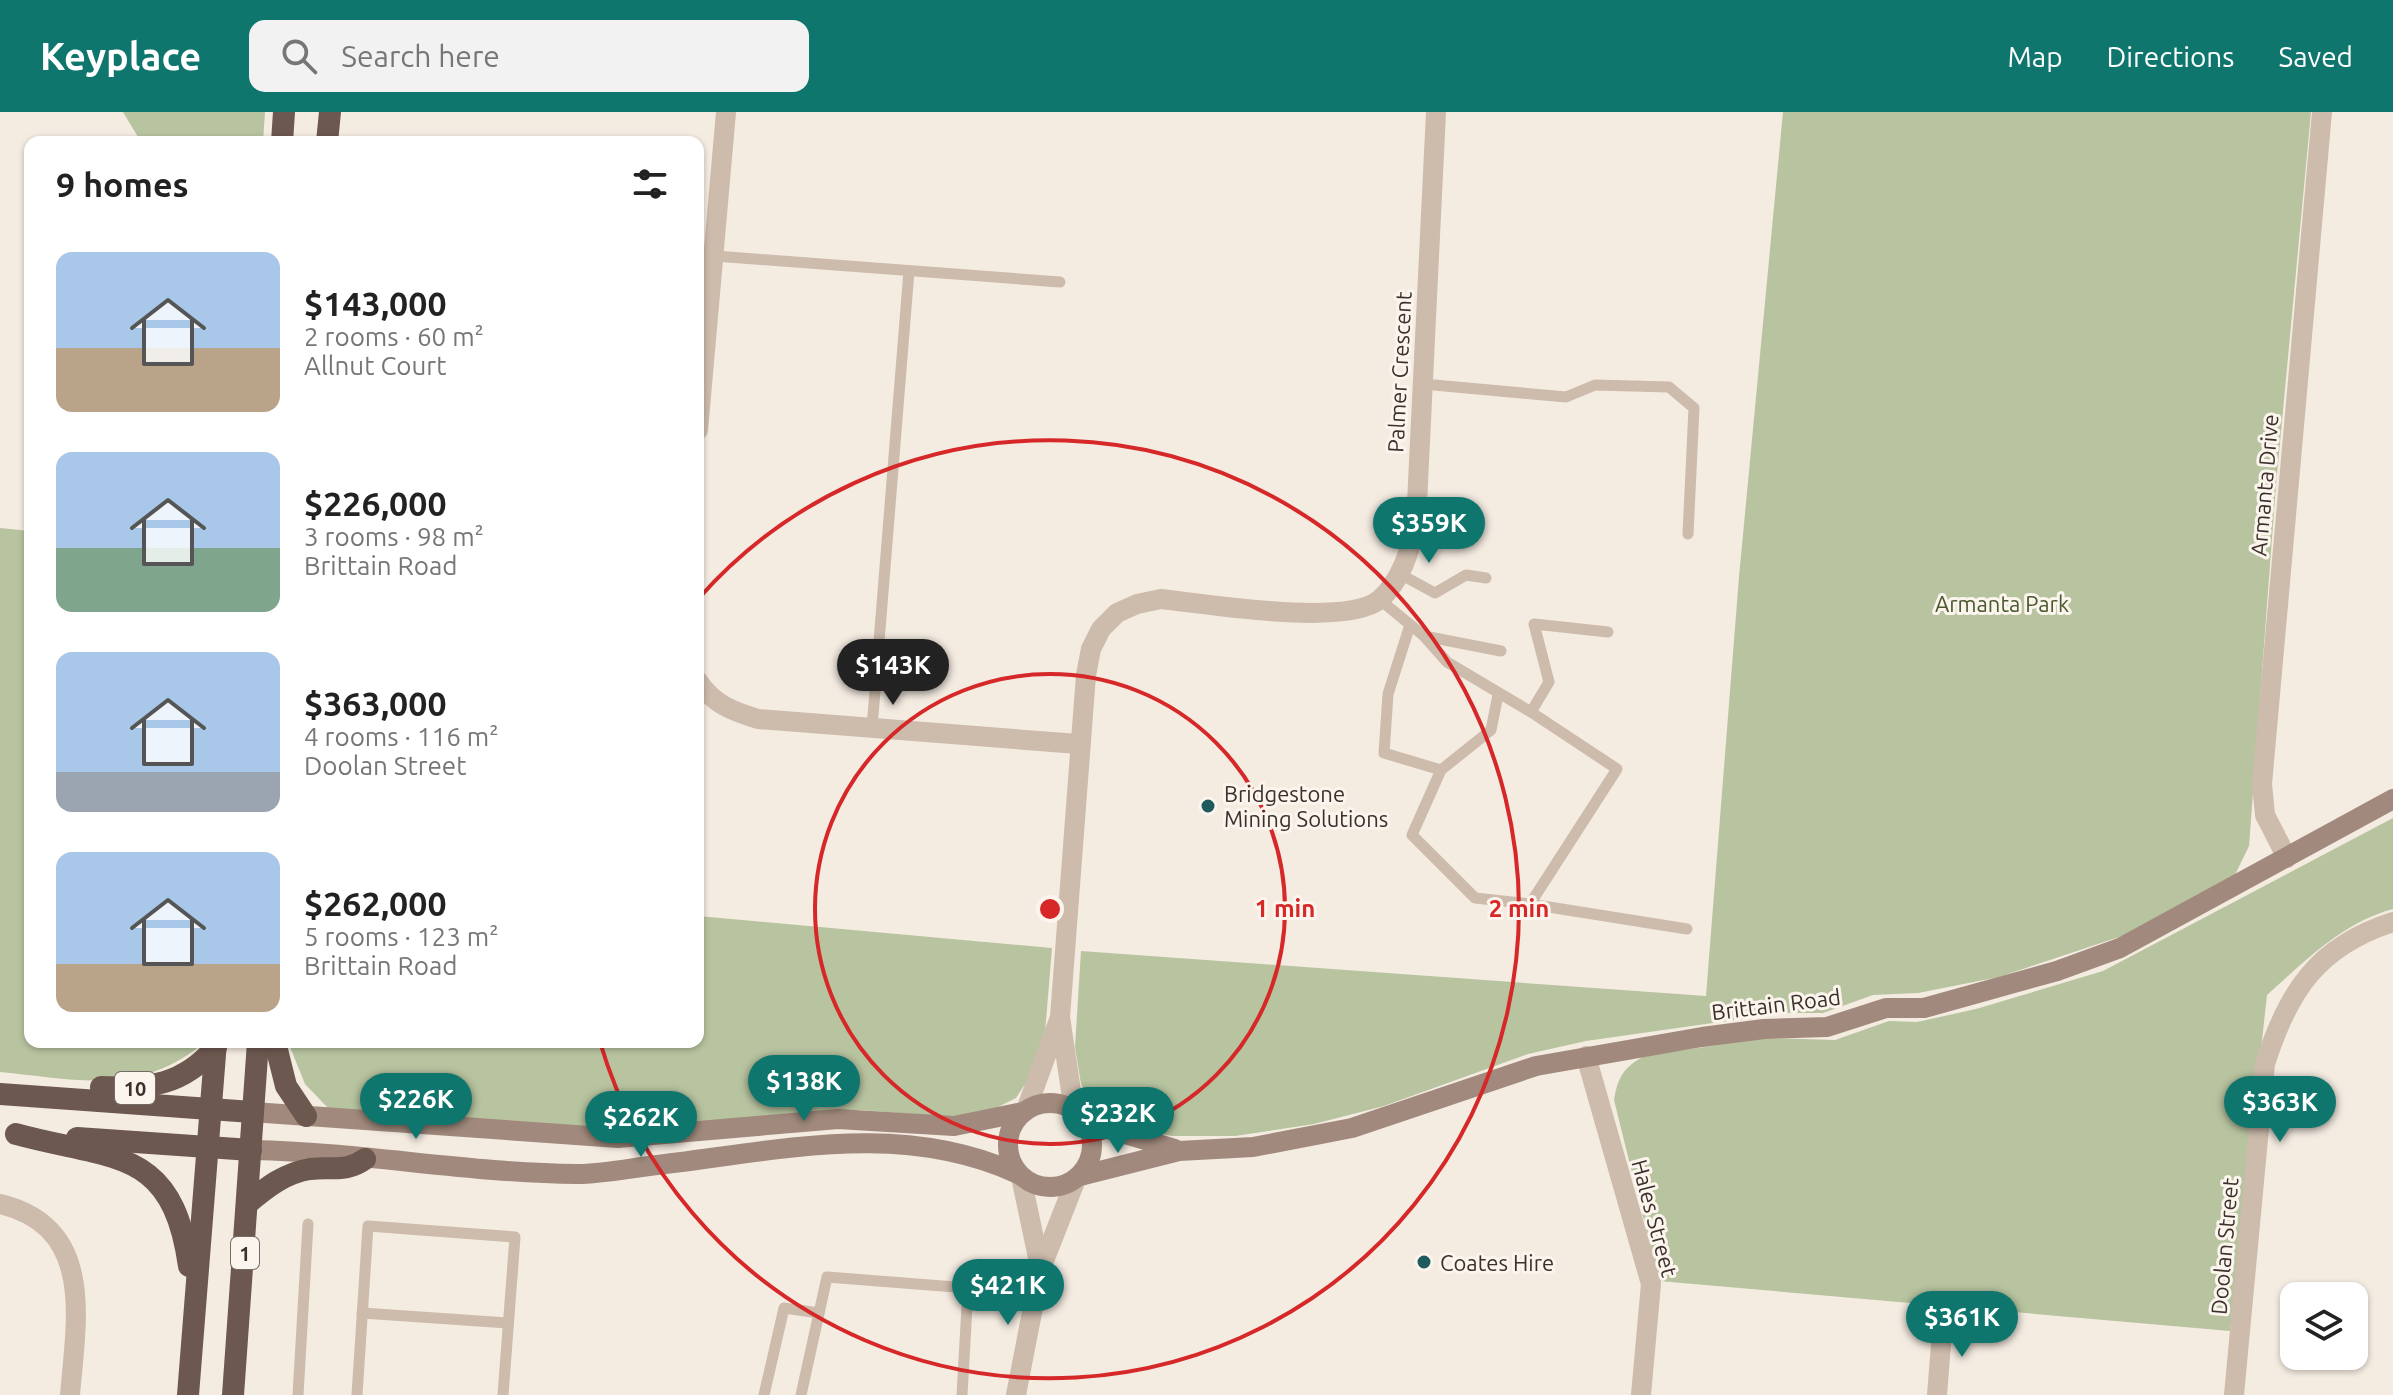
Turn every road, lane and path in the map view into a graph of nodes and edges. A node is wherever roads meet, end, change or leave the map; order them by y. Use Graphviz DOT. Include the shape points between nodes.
graph roads {
  1 [pos="284,112"];
  2 [pos="330,112"];
  3 [pos="726,112"];
  4 [pos="1436,112"];
  5 [pos="2322,112"];
  6 [pos="282,136"];
  7 [pos="328,136"];
  8 [pos="715,256"];
  9 [pos="909,271"];
  10 [pos="1060,282"];
  11 [pos="704,369"];
  12 [pos="1423,384"];
  13 [pos="1688,534"];
  14 [pos="1398,573"];
  15 [pos="1486,578"];
  16 [pos="1379,599"];
  17 [pos="1410,625"];
  18 [pos="1608,632"];
  19 [pos="1424,636"];
  20 [pos="1501,651"];
  21 [pos="704,690"];
  22 [pos="1498,695"];
  23 [pos="1531,712"];
  24 [pos="872,728"];
  25 [pos="1078,744"];
  26 [pos="1441,770"];
  27 [pos="2393,799"];
  28 [pos="2287,858"];
  29 [pos="1530,904"];
  30 [pos="2393,922"];
  31 [pos="1687,929"];
  32 [pos="1060,1017"];
  33 [pos="213,1048"];
  34 [pos="216,1048"];
  35 [pos="257,1048"];
  36 [pos="276,1048"];
  37 [pos="1586,1056"];
  38 [pos="0,1094"];
  39 [pos="42,1097"];
  40 [pos="210,1110"];
  41 [pos="1025,1111"];
  42 [pos="252,1112"];
  43 [pos="1076,1112"];
  44 [pos="306,1116"];
  45 [pos="8,1134"];
  46 [pos="208,1147"];
  47 [pos="251,1150"];
  48 [pos="1179,1151"];
  49 [pos="365,1159"];
  50 [pos="1020,1176"];
  51 [pos="1078,1178"];
  52 [pos="248,1203"];
  53 [pos="0,1204"];
  54 [pos="308,1224"];
  55 [pos="1040,1271"];
  56 [pos="195,1302"];
  57 [pos="362,1313"];
  58 [pos="819,1313"];
  59 [pos="1943,1319"];
  60 [pos="508,1323"];
  61 [pos="70,1395"];
  62 [pos="188,1395"];
  63 [pos="233,1395"];
  64 [pos="298,1395"];
  65 [pos="357,1395"];
  66 [pos="503,1395"];
  67 [pos="764,1395"];
  68 [pos="801,1395"];
  69 [pos="962,1395"];
  70 [pos="1016,1395"];
  71 [pos="1641,1395"];
  72 [pos="1937,1395"];
  73 [pos="2234,1395"];
  1 -- 6 [label="highway"];
  2 -- 7 [label="highway"];
  3 -- 8 [label="street"];
  4 -- 12 [label="street, Palmer Crescent"];
  5 -- 28 [label="street, Armanta Drive" via="2262,784 2265,815"];
  8 -- 9 [label="lane"];
  8 -- 11 [label="street"];
  9 -- 10 [label="lane"];
  9 -- 24 [label="lane"];
  12 -- 13 [label="lane" via="1566,397 1595,385 1669,387 1694,408"];
  12 -- 14 [label="street, Palmer Crescent" via="1416,524 1409,555"];
  14 -- 15 [label="lane" via="1435,593 1466,575"];
  14 -- 16 [label="street, Palmer Crescent"];
  16 -- 17 [label="lane"];
  16 -- 25 [label="street" via="1355,612 1161,599 1117,613 1091,649"];
  17 -- 19 [label="lane"];
  17 -- 26 [label="lane" via="1388,694 1384,753"];
  18 -- 23 [label="lane" via="1534,624 1549,682"];
  19 -- 20 [label="lane"];
  19 -- 22 [label="lane" via="1447,662"];
  21 -- 24 [label="street" via="728,710 758,719"];
  22 -- 23 [label="lane"];
  22 -- 26 [label="lane" via="1491,730"];
  23 -- 29 [label="lane" via="1617,769"];
  24 -- 25 [label="street"];
  25 -- 32 [label="street"];
  26 -- 29 [label="lane" via="1412,835 1475,898"];
  27 -- 28 [label="main road, Brittain Road"];
  28 -- 37 [label="main road, Brittain Road" via="2120,948 2057,971 1924,1008 1886,1008 1827,1027 1764,1029"];
  29 -- 31 [label="lane"];
  30 -- 73 [label="street, Doolan Street" via="2331,951 2301,983 2280,1019 2265,1064"];
  32 -- 41 [label="street"];
  32 -- 43 [label="street"];
  33 -- 39 [label="highway, 10" via="198,1067 166,1083 81,1087"];
  34 -- 40 [label="highway, 10"];
  35 -- 42 [label="highway"];
  36 -- 44 [label="highway" via="286,1086"];
  37 -- 48 [label="main road, Brittain Road" via="1536,1066 1352,1128 1253,1147"];
  37 -- 71 [label="street, Hales Street" via="1651,1284"];
  38 -- 39 [label="highway"];
  39 -- 40 [label="highway"];
  40 -- 42 [label="highway"];
  40 -- 46 [label="highway, 1"];
  41 -- 43 [label="main road" via="1051,1103"];
  41 -- 44 [label="main road" via="954,1126 838,1119 618,1138"];
  41 -- 50 [label="main road" via="1008,1135 1007,1149"];
  42 -- 44 [label="main road"];
  42 -- 47 [label="highway, 1"];
  43 -- 48 [label="main road, Brittain Road" via="1108,1129"];
  43 -- 51 [label="main road" via="1091,1136 1088,1164"];
  45 -- 46 [label="highway, 1"];
  45 -- 56 [label="highway, 1" via="117,1158 147,1171 168,1191 179,1217"];
  46 -- 47 [label="highway, 1"];
  46 -- 56 [label="highway, 1"];
  47 -- 49 [label="main road"];
  47 -- 52 [label="highway, 1"];
  48 -- 51 [label="main road, Brittain Road"];
  49 -- 50 [label="main road" via="580,1174 859,1142 972,1155"];
  49 -- 52 [label="highway" via="351,1169 307,1170 281,1178"];
  50 -- 51 [label="main road" via="1042,1188"];
  50 -- 55 [label="street"];
  51 -- 55 [label="street"];
  52 -- 63 [label="highway, 1"];
  53 -- 61 [label="street" via="21,1210 50,1231 71,1264 78,1297"];
  54 -- 64 [label="lane"];
  55 -- 70 [label="street"];
  56 -- 62 [label="highway, 1"];
  57 -- 60 [label="lane"];
  57 -- 60 [label="lane" via="368,1226 515,1237"];
  57 -- 65 [label="lane"];
  58 -- 67 [label="lane" via="784,1308"];
  58 -- 68 [label="lane"];
  58 -- 69 [label="lane" via="827,1277 968,1288"];
  59 -- 72 [label="street"];
  60 -- 66 [label="lane"];
}
